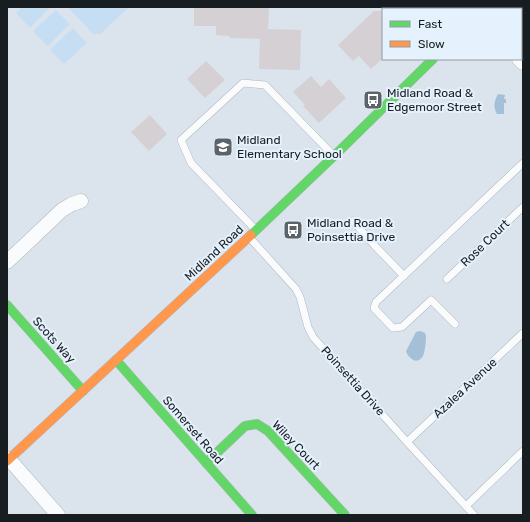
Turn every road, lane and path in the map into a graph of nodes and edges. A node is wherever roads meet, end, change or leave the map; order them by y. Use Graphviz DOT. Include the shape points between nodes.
graph roads {
  1 [pos="432,60"];
  2 [pos="334,156"];
  3 [pos="523,163"];
  4 [pos="81,201"];
  5 [pos="523,207"];
  6 [pos="353,221"];
  7 [pos="256,230"];
  8 [pos="249,237"];
  9 [pos="7,262"];
  10 [pos="404,276"];
  11 [pos="447,280"];
  12 [pos="7,305"];
  13 [pos="455,324"];
  14 [pos="523,333"];
  15 [pos="116,360"];
  16 [pos="83,391"];
  17 [pos="407,442"];
  18 [pos="523,451"];
  19 [pos="8,460"];
  20 [pos="206,463"];
  21 [pos="466,506"];
  22 [pos="58,515"];
  23 [pos="252,515"];
  24 [pos="345,515"];
  25 [pos="474,515"];
  1 -- 2 [label="main road, Midland Road"];
  2 -- 7 [label="main road, Midland Road"];
  2 -- 7 [label="lane" via="265,85 243,83 181,140 191,163"];
  3 -- 10 [label="lane"];
  4 -- 9 [label="street" via="62,210"];
  5 -- 11 [label="lane, Rose Court"];
  6 -- 10 [label="lane"];
  7 -- 8 [label="main road, Midland Road"];
  8 -- 15 [label="main road, Midland Road"];
  8 -- 17 [label="lane, Poinsettia Drive" via="296,288 313,337"];
  10 -- 13 [label="lane" via="376,302 374,308 393,328 402,327 432,300"];
  12 -- 16 [label="main road, Scots Way"];
  14 -- 17 [label="lane, Azalea Avenue"];
  15 -- 16 [label="main road, Midland Road"];
  15 -- 20 [label="main road, Somerset Road"];
  16 -- 19 [label="main road, Midland Road"];
  17 -- 21 [label="lane, Poinsettia Drive"];
  18 -- 21 [label="lane"];
  19 -- 22 [label="street"];
  20 -- 23 [label="main road, Somerset Road"];
  20 -- 24 [label="main road, Wiley Court" via="245,426 257,424 268,430"];
  21 -- 25 [label="lane, Poinsettia Drive"];
}
